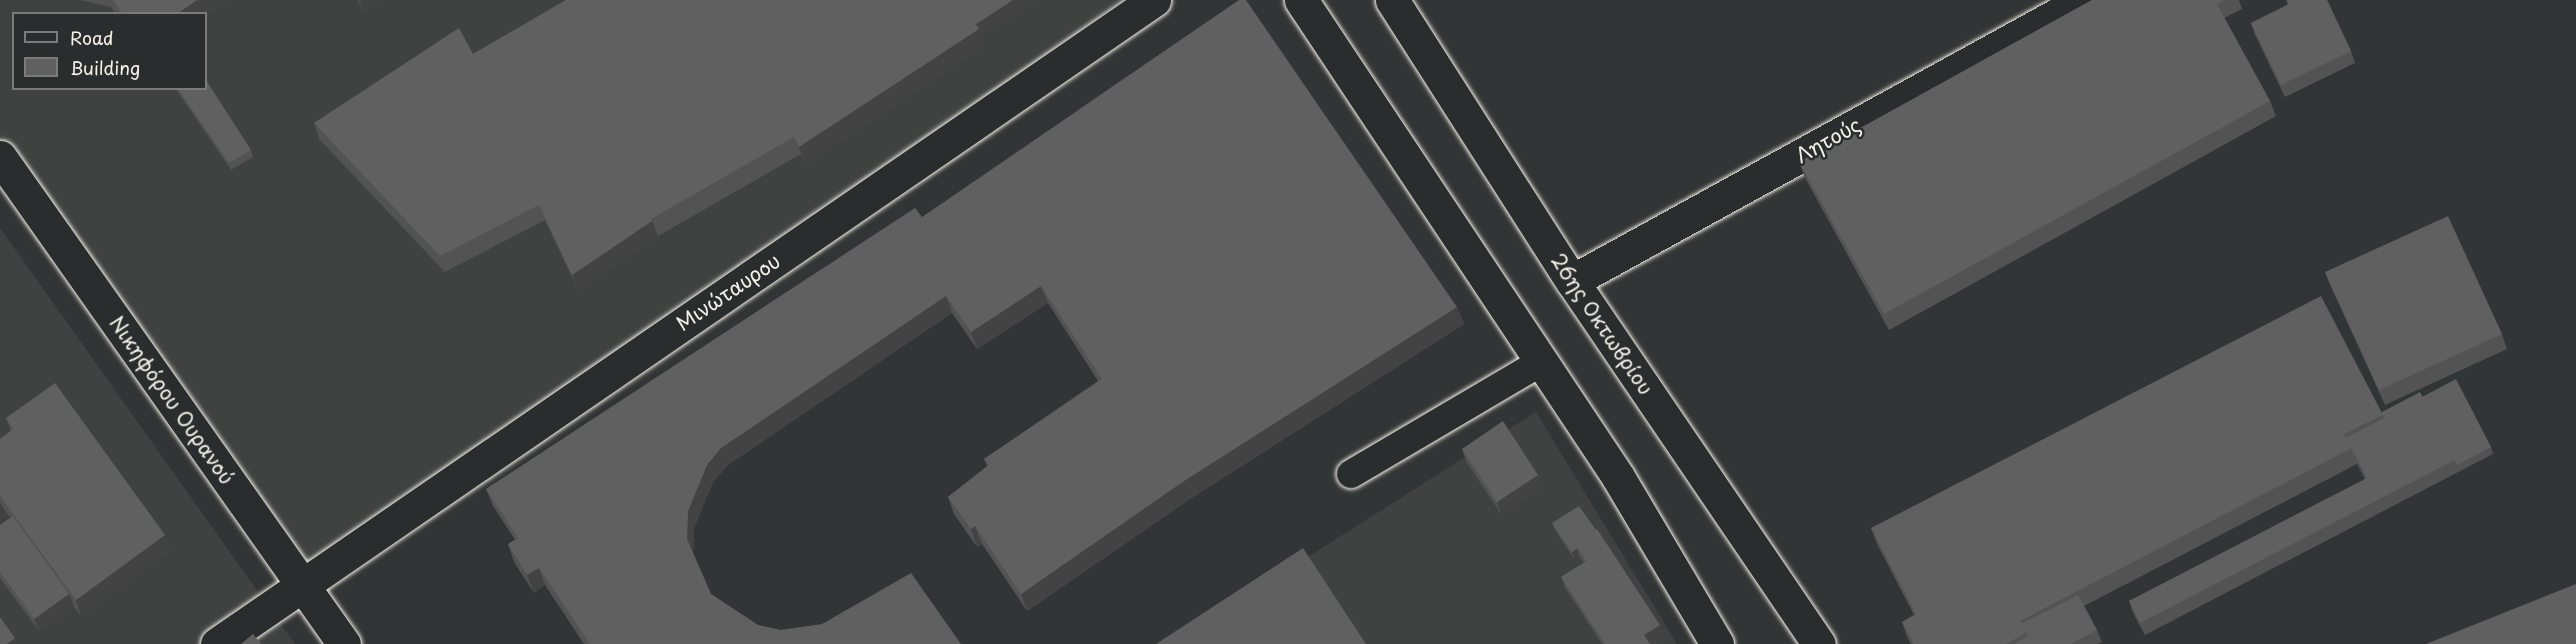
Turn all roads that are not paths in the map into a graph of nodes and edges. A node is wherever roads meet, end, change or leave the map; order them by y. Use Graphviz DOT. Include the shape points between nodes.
graph roads {
  1 [pos="1154,0"];
  2 [pos="1301,0"];
  3 [pos="1392,0"];
  4 [pos="2084,0"];
  5 [pos="0,157"];
  6 [pos="1572,281"];
  7 [pos="1543,361"];
  8 [pos="1351,474"];
  9 [pos="302,585"];
  10 [pos="216,644"];
  11 [pos="344,644"];
  12 [pos="1717,644"];
  13 [pos="1819,644"];
  1 -- 9 [label="street, Μινώταυρου"];
  2 -- 7 [label="street"];
  3 -- 6 [label="street, 26ης Οκτωβρίου"];
  4 -- 6 [label="street, Λητούς"];
  5 -- 9 [label="street, Νικηφόρου Ουρανού"];
  6 -- 13 [label="street, 26ης Οκτωβρίου"];
  7 -- 8 [label="lane"];
  7 -- 12 [label="street"];
  9 -- 10 [label="street, Μινώταυρου"];
  9 -- 11 [label="street, Νικηφόρου Ουρανού"];
}
